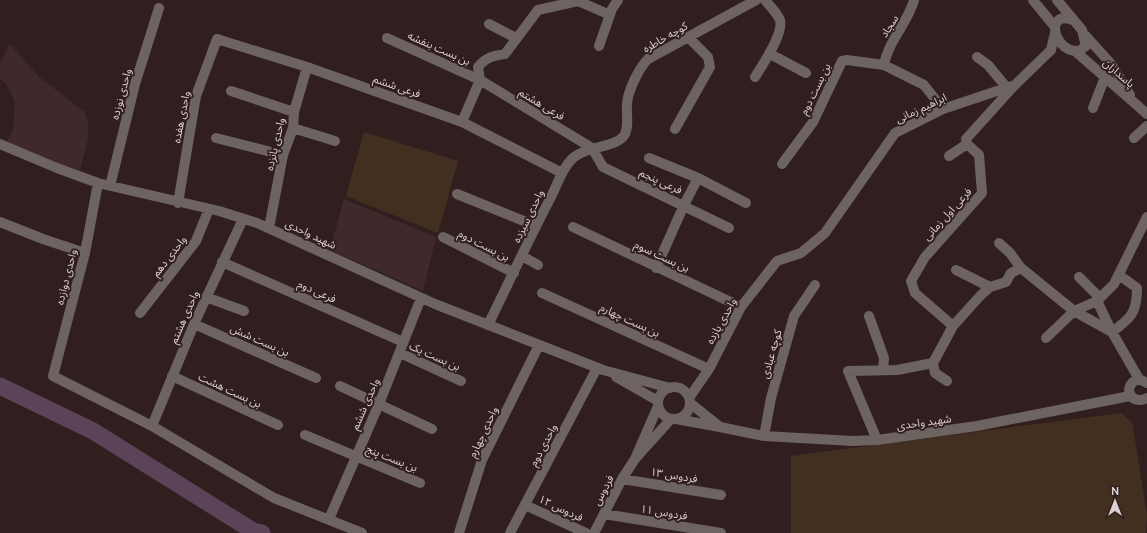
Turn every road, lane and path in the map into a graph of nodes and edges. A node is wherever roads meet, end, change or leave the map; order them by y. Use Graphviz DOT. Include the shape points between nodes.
graph roads {
  1 [pos="578,0"];
  2 [pos="618,0"];
  3 [pos="756,0"];
  4 [pos="765,0"];
  5 [pos="914,0"];
  6 [pos="1033,0"];
  7 [pos="1061,1"];
  8 [pos="159,8"];
  9 [pos="610,15"];
  10 [pos="1072,20"];
  11 [pos="489,24"];
  12 [pos="1055,30"];
  13 [pos="1085,36"];
  14 [pos="688,37"];
  15 [pos="388,38"];
  16 [pos="516,38"];
  17 [pos="217,39"];
  18 [pos="599,46"];
  19 [pos="1051,50"];
  20 [pos="1072,50"];
  21 [pos="770,54"];
  22 [pos="977,58"];
  23 [pos="884,65"];
  24 [pos="307,66"];
  25 [pos="806,73"];
  26 [pos="755,77"];
  27 [pos="1105,77"];
  28 [pos="480,80"];
  29 [pos="1011,86"];
  30 [pos="231,91"];
  31 [pos="1135,103"];
  32 [pos="1093,108"];
  33 [pos="943,109"];
  34 [pos="294,112"];
  35 [pos="1147,114"];
  36 [pos="462,122"];
  37 [pos="1147,126"];
  38 [pos="293,128"];
  39 [pos="675,129"];
  40 [pos="216,138"];
  41 [pos="1134,138"];
  42 [pos="335,141"];
  43 [pos="614,143"];
  44 [pos="0,144"];
  45 [pos="967,144"];
  46 [pos="592,148"];
  47 [pos="283,155"];
  48 [pos="949,156"];
  49 [pos="649,158"];
  50 [pos="782,164"];
  51 [pos="562,173"];
  52 [pos="698,178"];
  53 [pos="98,183"];
  54 [pos="110,186"];
  55 [pos="457,194"];
  56 [pos="178,203"];
  57 [pos="746,203"];
  58 [pos="684,205"];
  59 [pos="209,209"];
  60 [pos="1147,217"];
  61 [pos="243,219"];
  62 [pos="0,222"];
  63 [pos="536,226"];
  64 [pos="573,227"];
  65 [pos="269,228"];
  66 [pos="729,228"];
  67 [pos="443,237"];
  68 [pos="999,243"];
  69 [pos="85,253"];
  70 [pos="801,253"];
  71 [pos="522,256"];
  72 [pos="222,262"];
  73 [pos="538,265"];
  74 [pos="656,268"];
  75 [pos="1021,268"];
  76 [pos="956,270"];
  77 [pos="514,273"];
  78 [pos="1119,275"];
  79 [pos="1079,277"];
  80 [pos="815,285"];
  81 [pos="990,287"];
  82 [pos="542,292"];
  83 [pos="206,297"];
  84 [pos="422,298"];
  85 [pos="1099,300"];
  86 [pos="741,307"];
  87 [pos="244,311"];
  88 [pos="1074,311"];
  89 [pos="140,313"];
  90 [pos="869,316"];
  91 [pos="194,324"];
  92 [pos="488,325"];
  93 [pos="953,326"];
  94 [pos="1112,332"];
  95 [pos="1046,338"];
  96 [pos="403,342"];
  97 [pos="539,345"];
  98 [pos="400,353"];
  99 [pos="933,363"];
  100 [pos="600,369"];
  101 [pos="709,369"];
  102 [pos="883,370"];
  103 [pos="172,376"];
  104 [pos="316,378"];
  105 [pos="461,381"];
  106 [pos="947,381"];
  107 [pos="1143,381"];
  108 [pos="340,386"];
  109 [pos="670,388"];
  110 [pos="1130,396"];
  111 [pos="1147,398"];
  112 [pos="690,401"];
  113 [pos="658,403"];
  114 [pos="379,404"];
  115 [pos="674,419"];
  116 [pos="278,425"];
  117 [pos="152,426"];
  118 [pos="720,427"];
  119 [pos="432,429"];
  120 [pos="305,435"];
  121 [pos="764,436"];
  122 [pos="877,440"];
  123 [pos="355,456"];
  124 [pos="635,459"];
  125 [pos="622,479"];
  126 [pos="420,483"];
  127 [pos="721,495"];
  128 [pos="525,505"];
  129 [pos="604,514"];
  130 [pos="329,519"];
  131 [pos="362,533"];
  132 [pos="459,533"];
  133 [pos="510,533"];
  134 [pos="586,533"];
  135 [pos="594,533"];
  136 [pos="721,533"];
  1 -- 9 [label="street"];
  1 -- 16 [label="street" via="538,10"];
  2 -- 9 [label="street"];
  3 -- 14 [label="street, كوچه خاطره"];
  4 -- 21 [label="street" via="780,20"];
  5 -- 23 [label="street, سجاد" via="910,13 886,53"];
  6 -- 12 [label="street"];
  7 -- 10 [label="street"];
  8 -- 54 [label="street, واحدی نوزده" via="135,84"];
  9 -- 18 [label="street"];
  10 -- 12 [label="street" via="1061,18 1057,21"];
  10 -- 13 [label="street"];
  11 -- 16 [label="street"];
  12 -- 19 [label="street"];
  12 -- 20 [label="street" via="1061,44"];
  13 -- 20 [label="street" via="1086,46 1083,49"];
  13 -- 31 [label="street" via="1112,65"];
  14 -- 39 [label="street" via="708,57 710,67"];
  14 -- 43 [label="street, كوچه خاطره" via="643,64 627,103 628,126 623,137"];
  15 -- 28 [label="street, بن بست بنفشه"];
  16 -- 28 [label="street" via="505,54 484,60 478,67"];
  17 -- 24 [label="street, فرعی ششم"];
  17 -- 56 [label="street, واحدی هفده" via="196,96"];
  19 -- 20 [label="street"];
  19 -- 29 [label="street, ابراهیم زمانی"];
  20 -- 27 [label="street, پاسداران"];
  21 -- 25 [label="street"];
  21 -- 26 [label="street"];
  22 -- 29 [label="street"];
  23 -- 33 [label="street, بن بست دوم" via="924,85"];
  23 -- 50 [label="street, بن بست دوم" via="842,61 813,122"];
  24 -- 34 [label="street, واحدی پانزده"];
  24 -- 36 [label="street, فرعی ششم"];
  27 -- 31 [label="street, پاسداران"];
  27 -- 32 [label="street"];
  28 -- 36 [label="street"];
  28 -- 46 [label="street, فرعی هشتم"];
  29 -- 33 [label="street, ابراهیم زمانی"];
  29 -- 45 [label="street" via="967,136"];
  30 -- 34 [label="street"];
  31 -- 35 [label="street, پاسداران"];
  33 -- 70 [label="street, ابراهیم زمانی" via="895,133 825,233"];
  34 -- 38 [label="street, واحدی پانزده"];
  36 -- 51 [label="street, فرعی ششم"];
  37 -- 41 [label="street"];
  38 -- 42 [label="street"];
  38 -- 47 [label="street, واحدی پانزده"];
  40 -- 47 [label="street"];
  43 -- 46 [label="street, واحدی سیزده"];
  44 -- 53 [label="street, شهید واحدی"];
  45 -- 48 [label="street"];
  45 -- 93 [label="street, فرعی اول زمانی" via="979,155 982,193 925,257 911,281 915,293"];
  46 -- 51 [label="street, واحدی سیزده" via="571,159"];
  46 -- 58 [label="street, فرعی پنجم" via="603,167"];
  47 -- 65 [label="street, واحدی پانزده"];
  49 -- 52 [label="street"];
  51 -- 63 [label="street, واحدی سیزده"];
  52 -- 57 [label="street"];
  52 -- 58 [label="street"];
  53 -- 54 [label="street, شهید واحدی"];
  53 -- 69 [label="street, واحدی دوازده"];
  54 -- 56 [label="street, شهید واحدی"];
  55 -- 63 [label="street"];
  56 -- 59 [label="street, شهید واحدی"];
  58 -- 66 [label="street, فرعی پنجم"];
  58 -- 74 [label="street"];
  59 -- 61 [label="street, شهید واحدی"];
  59 -- 89 [label="street, واحدی دهم" via="196,241"];
  60 -- 78 [label="street"];
  61 -- 65 [label="street, شهید واحدی"];
  61 -- 72 [label="street, واحدی هشتم"];
  62 -- 69 [label="street"];
  63 -- 71 [label="street, واحدی سیزده"];
  64 -- 74 [label="street, بن بست سوم"];
  65 -- 84 [label="street, شهید واحدی"];
  67 -- 77 [label="street, بن بست دوم"];
  68 -- 75 [label="street"];
  69 -- 117 [label="street, واحدی دوازده" via="53,376"];
  70 -- 86 [label="street, واحدی یازده" via="777,261"];
  71 -- 73 [label="street"];
  71 -- 77 [label="street, واحدی سیزده"];
  72 -- 83 [label="street, واحدی هشتم"];
  72 -- 96 [label="street, فرعی دوم"];
  74 -- 86 [label="street, بن بست سوم"];
  75 -- 81 [label="street" via="1011,273 1006,282"];
  75 -- 88 [label="street"];
  76 -- 81 [label="street"];
  77 -- 92 [label="street, واحدی سیزده"];
  78 -- 85 [label="street"];
  78 -- 94 [label="street" via="1137,288 1137,302 1133,314"];
  79 -- 85 [label="street"];
  80 -- 121 [label="street, کوچه عبادی" via="794,316 771,398"];
  81 -- 93 [label="street"];
  82 -- 101 [label="street, بن بست چهارم"];
  83 -- 87 [label="street"];
  83 -- 91 [label="street, واحدی هشتم"];
  84 -- 92 [label="street, شهید واحدی"];
  84 -- 96 [label="street, واحدی ششم"];
  85 -- 88 [label="street"];
  85 -- 94 [label="street"];
  86 -- 101 [label="street, واحدی یازده"];
  88 -- 94 [label="street"];
  88 -- 95 [label="street"];
  90 -- 102 [label="street" via="884,358"];
  91 -- 103 [label="street, واحدی هشتم"];
  91 -- 104 [label="street, بن بست شش"];
  92 -- 97 [label="street, شهید واحدی"];
  93 -- 99 [label="street"];
  94 -- 107 [label="street"];
  96 -- 98 [label="street, واحدی ششم"];
  97 -- 100 [label="street, شهید واحدی"];
  97 -- 132 [label="street, واحدی چهارم" via="482,460"];
  98 -- 105 [label="street, بن بست یک"];
  98 -- 114 [label="street, واحدی ششم"];
  99 -- 102 [label="street"];
  99 -- 106 [label="street" via="935,373"];
  100 -- 109 [label="street"];
  100 -- 113 [label="street"];
  100 -- 128 [label="street, واحدی دوم"];
  101 -- 112 [label="street, واحدی یازده"];
  102 -- 122 [label="street" via="848,371"];
  103 -- 116 [label="street, بن بست هشت"];
  103 -- 117 [label="street, واحدی هشتم"];
  107 -- 110 [label="street" via="1134,381 1130,385"];
  108 -- 114 [label="street"];
  109 -- 112 [label="street" via="680,388"];
  109 -- 113 [label="street" via="662,392"];
  110 -- 111 [label="street, شهید واحدی" via="1139,401"];
  110 -- 122 [label="street, شهید واحدی" via="976,426"];
  112 -- 115 [label="street" via="685,415"];
  112 -- 118 [label="street"];
  113 -- 115 [label="street" via="663,415"];
  113 -- 124 [label="street"];
  114 -- 119 [label="street"];
  114 -- 123 [label="street, واحدی ششم"];
  115 -- 118 [label="street, شهید واحدی"];
  115 -- 124 [label="street"];
  117 -- 130 [label="street" via="274,498"];
  118 -- 121 [label="street, شهید واحدی"];
  120 -- 123 [label="street"];
  121 -- 122 [label="street, شهید واحدی"];
  123 -- 126 [label="street, بن بست پنج"];
  123 -- 130 [label="street, واحدی ششم"];
  124 -- 125 [label="street, فردوس"];
  125 -- 127 [label="street, فردوس ۱۳"];
  125 -- 129 [label="street, فردوس"];
  128 -- 133 [label="street, واحدی دوم"];
  128 -- 134 [label="street, فردوس ۱۲"];
  129 -- 135 [label="street, فردوس"];
  129 -- 136 [label="street, فردوس ۱۱"];
  130 -- 131 [label="street"];
}
